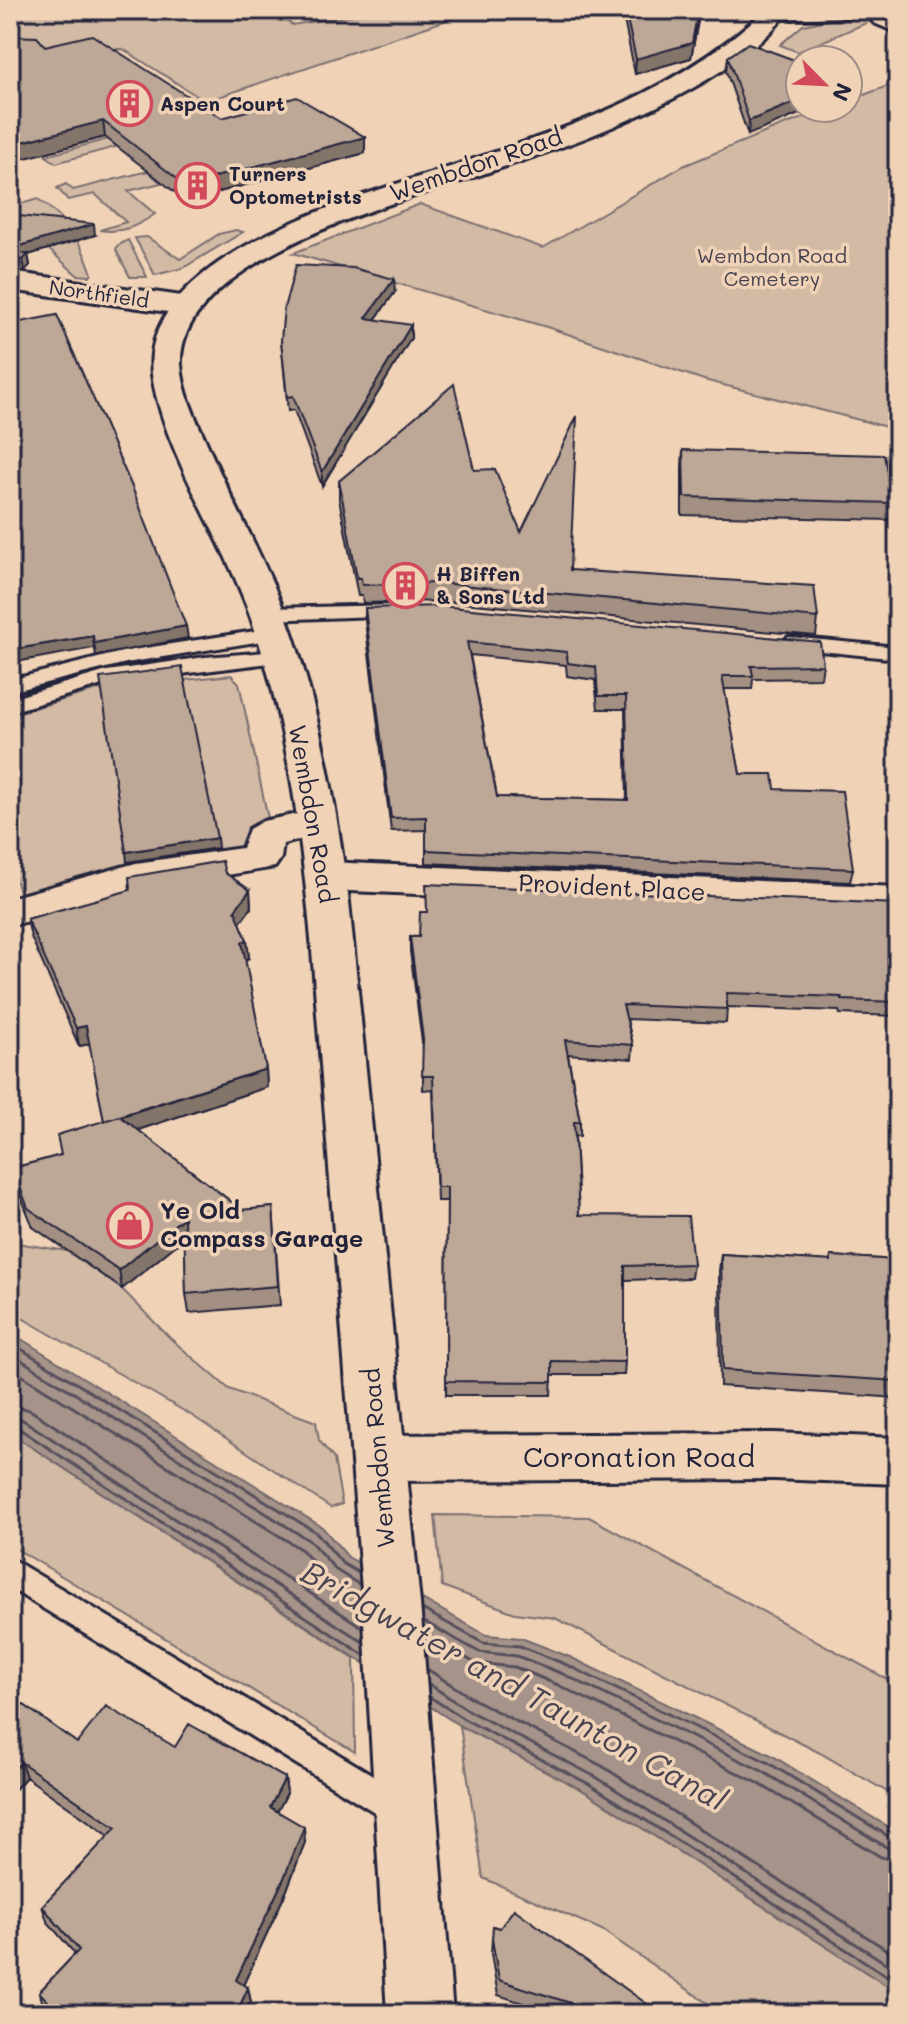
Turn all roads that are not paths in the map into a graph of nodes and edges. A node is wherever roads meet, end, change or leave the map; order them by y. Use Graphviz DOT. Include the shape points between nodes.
graph roads {
  1 [pos="846,10"];
  2 [pos="869,10"];
  3 [pos="778,11"];
  4 [pos="898,29"];
  5 [pos="10,281"];
  6 [pos="189,306"];
  7 [pos="410,611"];
  8 [pos="274,635"];
  9 [pos="770,641"];
  10 [pos="898,653"];
  11 [pos="10,686"];
  12 [pos="10,706"];
  13 [pos="317,823"];
  14 [pos="327,876"];
  15 [pos="898,901"];
  16 [pos="10,912"];
  17 [pos="380,1458"];
  18 [pos="898,1461"];
  19 [pos="10,1572"];
  20 [pos="410,1815"];
  21 [pos="420,2014"];
  1 -- 3 [label="main road, Wembdon Road"];
  2 -- 4 [label="lane"];
  3 -- 6 [label="main road, Wembdon Road" via="740,48 680,85 567,134 291,232 235,266"];
  5 -- 6 [label="main road, Northfield"];
  6 -- 8 [label="main road, Wembdon Road" via="170,334 166,353 173,402"];
  7 -- 8 [label="lane"];
  8 -- 11 [label="lane" via="126,657"];
  8 -- 12 [label="lane" via="205,663 107,677"];
  8 -- 13 [label="main road, Wembdon Road"];
  9 -- 10 [label="lane"];
  13 -- 14 [label="main road, Wembdon Road"];
  13 -- 16 [label="main road" via="263,838 261,858 136,877"];
  14 -- 15 [label="main road, Provident Place"];
  14 -- 17 [label="main road, Wembdon Road"];
  17 -- 18 [label="main road, Coronation Road" via="774,1456"];
  17 -- 20 [label="main road, Wembdon Road"];
  19 -- 20 [label="lane"];
  20 -- 21 [label="main road, Wembdon Road"];
}
